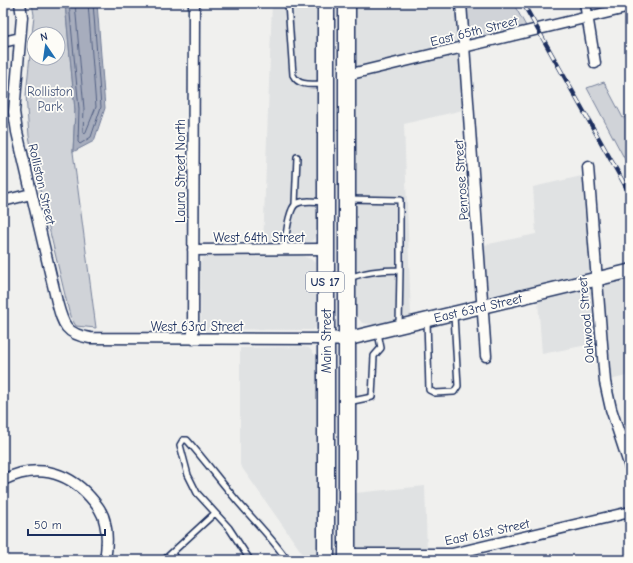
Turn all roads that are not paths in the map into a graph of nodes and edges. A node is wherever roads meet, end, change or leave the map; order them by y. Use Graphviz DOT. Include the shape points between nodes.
graph roads {
  1 [pos="20,3"];
  2 [pos="194,3"];
  3 [pos="288,3"];
  4 [pos="326,3"];
  5 [pos="336,3"];
  6 [pos="347,3"];
  7 [pos="461,3"];
  8 [pos="585,3"];
  9 [pos="630,7"];
  10 [pos="587,17"];
  11 [pos="20,38"];
  12 [pos="3,42"];
  13 [pos="465,47"];
  14 [pos="595,63"];
  15 [pos="347,75"];
  16 [pos="326,84"];
  17 [pos="297,157"];
  18 [pos="588,167"];
  19 [pos="31,194"];
  20 [pos="347,199"];
  21 [pos="3,201"];
  22 [pos="325,202"];
  23 [pos="295,204"];
  24 [pos="284,249"];
  25 [pos="325,249"];
  26 [pos="193,250"];
  27 [pos="400,270"];
  28 [pos="630,272"];
  29 [pos="347,279"];
  30 [pos="596,280"];
  31 [pos="483,306"];
  32 [pos="454,314"];
  33 [pos="427,320"];
  34 [pos="399,327"];
  35 [pos="70,332"];
  36 [pos="378,332"];
  37 [pos="193,339"];
  38 [pos="347,339"];
  39 [pos="325,340"];
  40 [pos="486,356"];
  41 [pos="347,402"];
  42 [pos="630,467"];
  43 [pos="3,480"];
  44 [pos="630,512"];
  45 [pos="215,513"];
  46 [pos="172,553"];
  47 [pos="347,557"];
  48 [pos="376,558"];
  49 [pos="105,560"];
  50 [pos="164,560"];
  51 [pos="176,560"];
  52 [pos="250,560"];
  53 [pos="287,560"];
  54 [pos="326,560"];
  1 -- 11 [label="street, Rolliston Street"];
  2 -- 26 [label="street, Laura Street North"];
  3 -- 16 [label="lane" via="295,80 301,84"];
  4 -- 16 [label="main road, Main Street / US 17"];
  5 -- 15 [label="main road" via="338,63"];
  6 -- 15 [label="main road, Main Street / US 17"];
  7 -- 13 [label="street, Penrose Street"];
  8 -- 10 [label="street"];
  9 -- 10 [label="street, East 65th Street"];
  10 -- 13 [label="street, East 65th Street"];
  10 -- 14 [label="street"];
  11 -- 12 [label="street"];
  11 -- 19 [label="street, Rolliston Street" via="14,112"];
  13 -- 15 [label="street, East 65th Street"];
  13 -- 31 [label="street, Penrose Street"];
  15 -- 20 [label="main road, Main Street / US 17"];
  16 -- 22 [label="main road, Main Street / US 17"];
  17 -- 23 [label="lane"];
  18 -- 30 [label="street, Oakwood Street"];
  19 -- 21 [label="street"];
  19 -- 35 [label="street, Rolliston Street" via="56,302 61,319"];
  20 -- 27 [label="lane" via="400,200"];
  20 -- 29 [label="main road, Main Street / US 17"];
  22 -- 23 [label="lane" via="308,201"];
  22 -- 25 [label="main road, Main Street / US 17"];
  23 -- 24 [label="lane" via="291,211"];
  24 -- 25 [label="street, West 64th Street"];
  24 -- 26 [label="street, West 64th Street"];
  25 -- 39 [label="main road, Main Street / US 17"];
  26 -- 37 [label="street, Laura Street North"];
  27 -- 29 [label="lane" via="361,273"];
  27 -- 34 [label="lane"];
  28 -- 30 [label="street, East 63rd Street"];
  29 -- 38 [label="main road, Main Street / US 17"];
  30 -- 31 [label="street, East 63rd Street"];
  30 -- 42 [label="street, Oakwood Street" via="605,382"];
  31 -- 32 [label="street, East 63rd Street"];
  31 -- 40 [label="street, Penrose Street"];
  32 -- 33 [label="street, East 63rd Street"];
  32 -- 33 [label="lane" via="458,386 454,392 435,394 430,390"];
  33 -- 34 [label="street, East 63rd Street"];
  34 -- 36 [label="street, East 63rd Street"];
  35 -- 37 [label="street, West 63rd Street" via="90,338"];
  36 -- 38 [label="street, East 63rd Street"];
  36 -- 41 [label="lane" via="381,348 374,356 372,397"];
  37 -- 39 [label="street, West 63rd Street"];
  38 -- 39 [label="street, East 63rd Street"];
  38 -- 41 [label="main road, Main Street / US 17"];
  39 -- 54 [label="main road, Main Street / US 17"];
  41 -- 47 [label="main road, Main Street / US 17"];
  43 -- 49 [label="street" via="22,472 32,471 58,474 79,485 100,509 105,523"];
  44 -- 48 [label="street, East 61st Street" via="452,554"];
  45 -- 46 [label="lane"];
  45 -- 52 [label="lane" via="229,528"];
  45 -- 53 [label="lane" via="197,493 188,475 180,445 182,440 187,440 212,468"];
  46 -- 50 [label="lane"];
  46 -- 51 [label="lane"];
  47 -- 48 [label="street, East 61st Street"];
}
